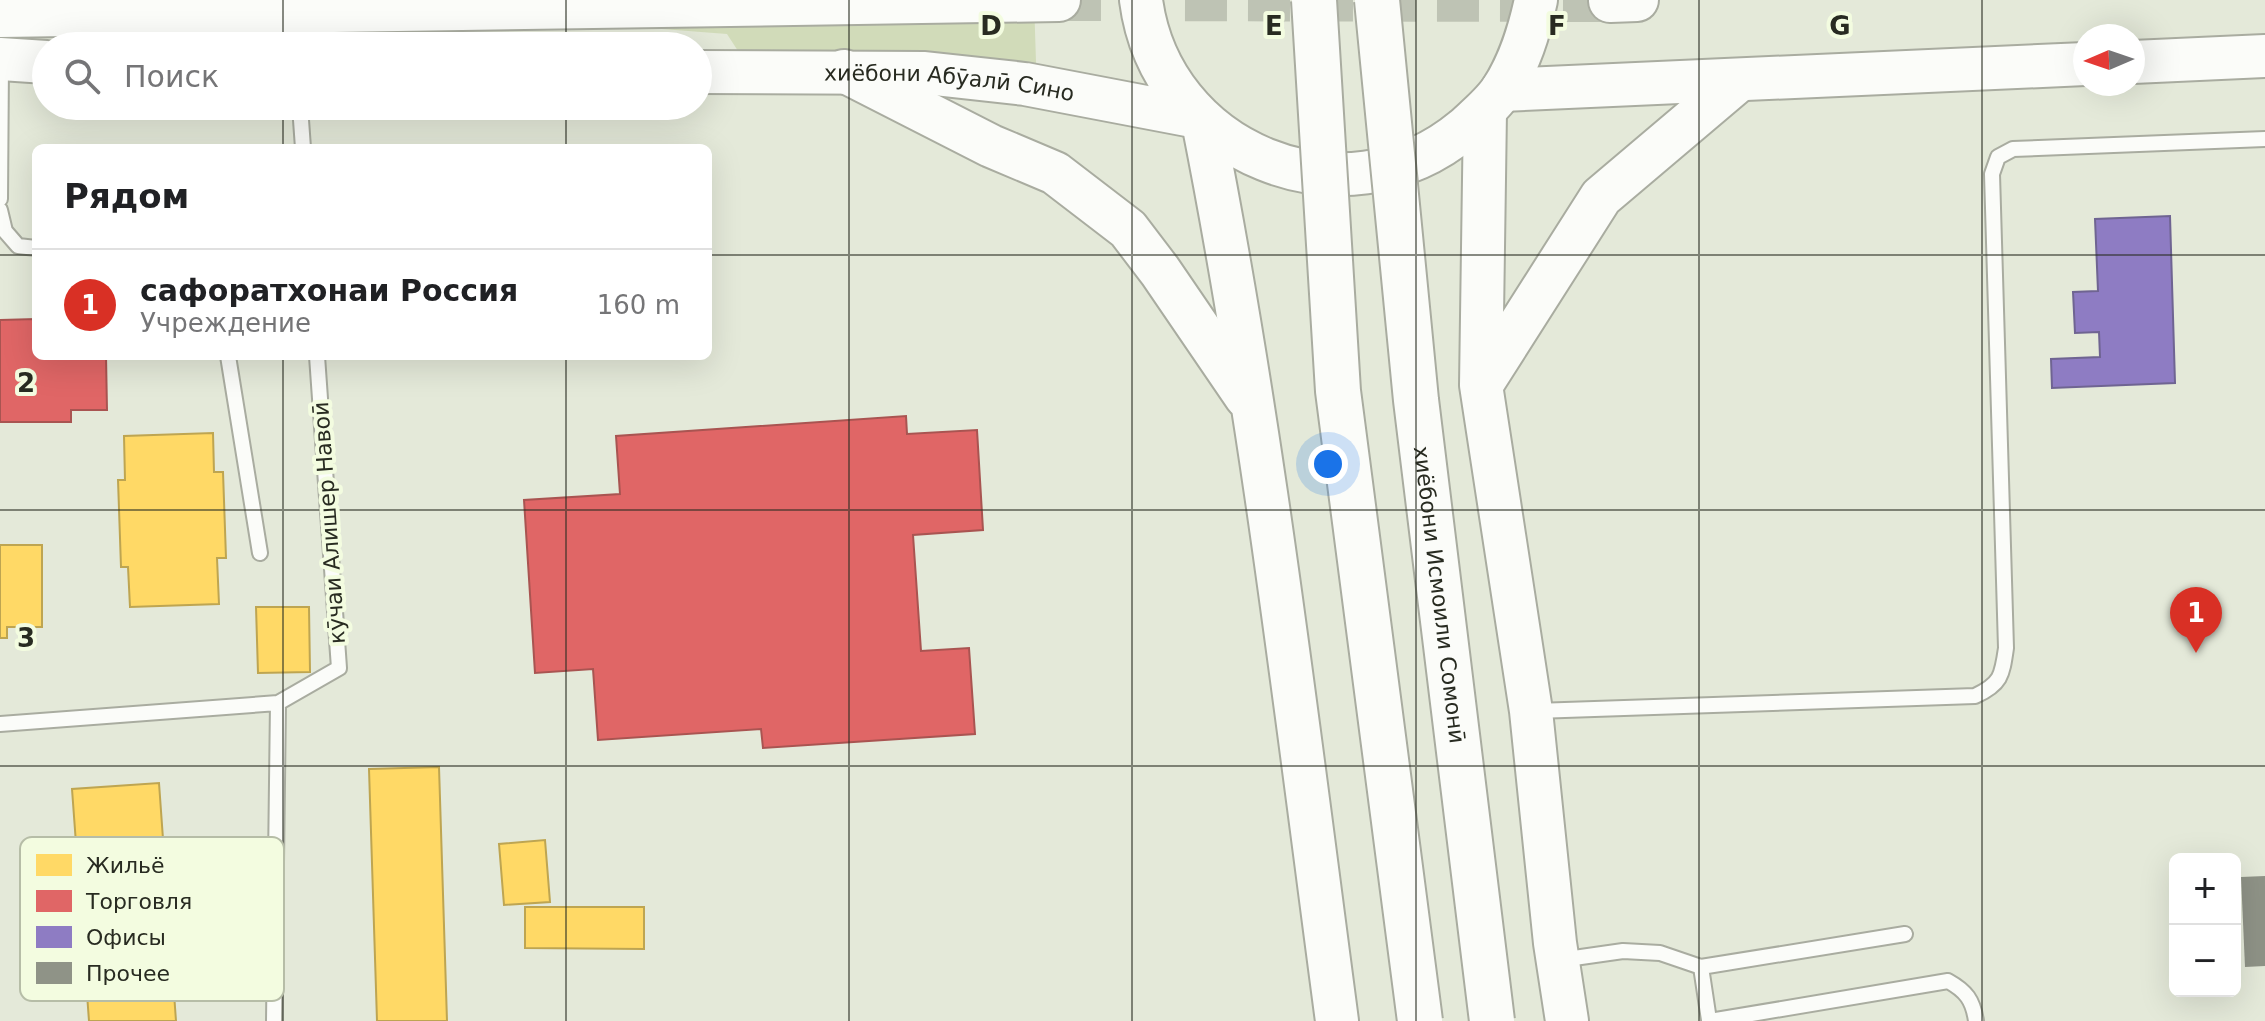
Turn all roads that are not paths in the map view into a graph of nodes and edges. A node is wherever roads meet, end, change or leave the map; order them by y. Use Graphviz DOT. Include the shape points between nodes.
graph roads {
  1 [pos="1059,0"];
  2 [pos="1141,0"];
  3 [pos="1314,0"];
  4 [pos="1377,0"];
  5 [pos="1536,0"];
  6 [pos="1637,0"];
  7 [pos="1610,1"];
  8 [pos="0,16"];
  9 [pos="2265,56"];
  10 [pos="0,59"];
  11 [pos="32,61"];
  12 [pos="2145,61"];
  13 [pos="2073,65"];
  14 [pos="844,71"];
  15 [pos="712,72"];
  16 [pos="1738,81"];
  17 [pos="1493,100"];
  18 [pos="301,120"];
  19 [pos="1200,120"];
  20 [pos="2265,139"];
  21 [pos="303,144"];
  22 [pos="0,199"];
  23 [pos="0,210"];
  24 [pos="32,248"];
  25 [pos="229,360"];
  26 [pos="317,360"];
  27 [pos="1481,385"];
  28 [pos="1254,408"];
  29 [pos="260,553"];
  30 [pos="278,703"];
  31 [pos="1531,711"];
  32 [pos="0,724"];
  33 [pos="276,837"];
  34 [pos="1905,934"];
  35 [pos="1558,961"];
  36 [pos="1701,967"];
  37 [pos="274,1001"];
  38 [pos="274,1021"];
  39 [pos="1337,1021"];
  40 [pos="1420,1021"];
  41 [pos="1492,1021"];
  42 [pos="1567,1021"];
  43 [pos="1710,1021"];
  44 [pos="1976,1021"];
  1 -- 8 [label="main road"];
  2 -- 19 [label="main road" via="1144,27 1165,75"];
  3 -- 40 [label="highway, bridge" via="1338,391"];
  4 -- 41 [label="highway, хиёбони Исмоили Сомонӣ, bridge" via="1416,400"];
  5 -- 17 [label="main road" via="1526,43"];
  6 -- 7 [label="main road"];
  9 -- 12 [label="main road"];
  10 -- 11 [label="main road"];
  10 -- 22 [label="lane"];
  13 -- 16 [label="main road"];
  14 -- 15 [label="main road, хиёбони Абӯалӣ Сино"];
  14 -- 19 [label="main road, хиёбони Абӯалӣ Сино" via="1025,84"];
  14 -- 28 [label="main road" via="1055,173 1128,229"];
  16 -- 17 [label="main road"];
  16 -- 27 [label="main road" via="1601,197"];
  17 -- 19 [label="main road" via="1445,144 1398,166 1347,175 1295,170 1246,153"];
  17 -- 27 [label="main road"];
  18 -- 21 [label="lane"];
  19 -- 28 [label="main road" via="1230,258"];
  20 -- 31 [label="lane" via="2013,149 1998,157 1992,174 2006,648 2003,674 1992,688 1975,696"];
  23 -- 24 [label="lane" via="5,231 18,246"];
  25 -- 29 [label="lane"];
  26 -- 30 [label="lane, кӯчаи Алишер Навоӣ" via="339,668"];
  27 -- 31 [label="main road"];
  28 -- 39 [label="main road"];
  30 -- 32 [label="lane, кӯчаи Алишер Навоӣ"];
  30 -- 33 [label="lane"];
  31 -- 35 [label="main road"];
  34 -- 36 [label="lane"];
  35 -- 36 [label="lane" via="1623,951 1660,953"];
  35 -- 42 [label="main road"];
  36 -- 43 [label="lane"];
  37 -- 38 [label="lane"];
  43 -- 44 [label="lane" via="1948,981 1965,990"];
}
